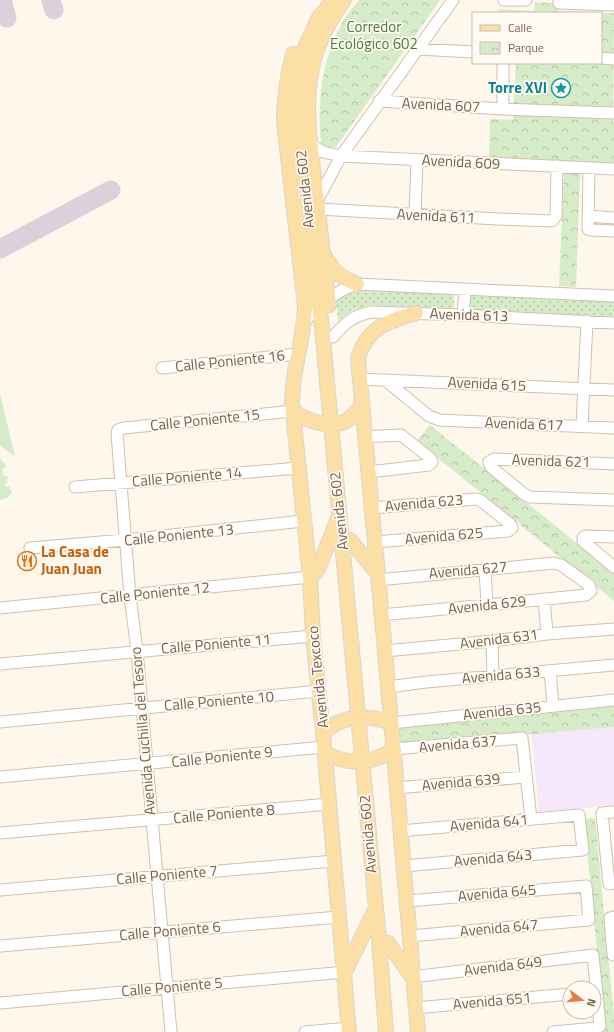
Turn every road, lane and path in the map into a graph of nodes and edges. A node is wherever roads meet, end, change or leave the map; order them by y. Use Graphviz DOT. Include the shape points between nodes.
graph roads {
  1 [pos="321,0"];
  2 [pos="333,0"];
  3 [pos="344,0"];
  4 [pos="354,0"];
  5 [pos="453,0"];
  6 [pos="504,0"];
  7 [pos="526,0"];
  8 [pos="559,1"];
  9 [pos="614,5"];
  10 [pos="320,40"];
  11 [pos="417,49"];
  12 [pos="472,52"];
  13 [pos="602,58"];
  14 [pos="614,59"];
  15 [pos="503,64"];
  16 [pos="379,101"];
  17 [pos="502,109"];
  18 [pos="614,113"];
  19 [pos="310,144"];
  20 [pos="341,156"];
  21 [pos="417,160"];
  22 [pos="557,166"];
  23 [pos="589,168"];
  24 [pos="614,169"];
  25 [pos="317,205"];
  26 [pos="415,215"];
  27 [pos="588,216"];
  28 [pos="614,218"];
  29 [pos="614,231"];
  30 [pos="323,254"];
  31 [pos="358,284"];
  32 [pos="465,290"];
  33 [pos="614,296"];
  34 [pos="324,302"];
  35 [pos="416,313"];
  36 [pos="463,315"];
  37 [pos="587,321"];
  38 [pos="304,322"];
  39 [pos="614,323"];
  40 [pos="333,337"];
  41 [pos="298,354"];
  42 [pos="162,368"];
  43 [pos="359,379"];
  44 [pos="385,380"];
  45 [pos="584,389"];
  46 [pos="614,390"];
  47 [pos="362,406"];
  48 [pos="293,411"];
  49 [pos="335,424"];
  50 [pos="582,426"];
  51 [pos="614,428"];
  52 [pos="118,430"];
  53 [pos="364,437"];
  54 [pos="614,464"];
  55 [pos="298,468"];
  56 [pos="369,472"];
  57 [pos="120,483"];
  58 [pos="75,487"];
  59 [pos="614,500"];
  60 [pos="372,508"];
  61 [pos="339,514"];
  62 [pos="303,521"];
  63 [pos="512,528"];
  64 [pos="614,537"];
  65 [pos="125,540"];
  66 [pos="350,540"];
  67 [pos="375,542"];
  68 [pos="30,548"];
  69 [pos="614,567"];
  70 [pos="485,569"];
  71 [pos="378,577"];
  72 [pos="310,578"];
  73 [pos="591,591"];
  74 [pos="130,596"];
  75 [pos="544,599"];
  76 [pos="487,606"];
  77 [pos="0,608"];
  78 [pos="381,615"];
  79 [pos="614,630"];
  80 [pos="547,634"];
  81 [pos="313,636"];
  82 [pos="492,641"];
  83 [pos="137,651"];
  84 [pos="385,651"];
  85 [pos="0,664"];
  86 [pos="614,665"];
  87 [pos="550,671"];
  88 [pos="493,676"];
  89 [pos="388,687"];
  90 [pos="319,691"];
  91 [pos="614,700"];
  92 [pos="553,705"];
  93 [pos="142,708"];
  94 [pos="362,717"];
  95 [pos="0,722"];
  96 [pos="391,722"];
  97 [pos="324,744"];
  98 [pos="394,749"];
  99 [pos="366,761"];
  100 [pos="146,764"];
  101 [pos="0,777"];
  102 [pos="526,777"];
  103 [pos="396,788"];
  104 [pos="329,804"];
  105 [pos="614,812"];
  106 [pos="151,820"];
  107 [pos="531,820"];
  108 [pos="400,831"];
  109 [pos="0,834"];
  110 [pos="610,848"];
  111 [pos="583,850"];
  112 [pos="334,861"];
  113 [pos="404,866"];
  114 [pos="156,876"];
  115 [pos="611,883"];
  116 [pos="0,890"];
  117 [pos="407,901"];
  118 [pos="375,909"];
  119 [pos="339,917"];
  120 [pos="612,917"];
  121 [pos="589,920"];
  122 [pos="162,932"];
  123 [pos="410,936"];
  124 [pos="388,944"];
  125 [pos="0,946"];
  126 [pos="613,955"];
  127 [pos="344,972"];
  128 [pos="412,977"];
  129 [pos="594,980"];
  130 [pos="166,988"];
  131 [pos="562,995"];
  132 [pos="0,1003"];
  133 [pos="415,1008"];
  134 [pos="599,1020"];
  135 [pos="349,1030"];
  136 [pos="171,1032"];
  137 [pos="305,1032"];
  138 [pos="386,1032"];
  139 [pos="395,1032"];
  140 [pos="418,1032"];
  141 [pos="553,1032"];
  1 -- 38 [label="main road, Avenida Texcoco" via="304,27 294,53 287,80 284,108 285,136 304,292"];
  2 -- 34 [label="main road, Avenida 602" via="307,41 296,89 301,166"];
  3 -- 10 [label="main road, Avenida 602"];
  4 -- 10 [label="main road, Avenida 602"];
  5 -- 11 [label="street, Avenida 602"];
  6 -- 7 [label="street"];
  8 -- 9 [label="street"];
  10 -- 19 [label="main road, Avenida 602" via="309,86"];
  11 -- 12 [label="street"];
  11 -- 16 [label="street, Avenida 602"];
  13 -- 14 [label="street"];
  15 -- 17 [label="street"];
  16 -- 17 [label="street, Avenida 607"];
  16 -- 20 [label="street, Avenida 602"];
  17 -- 18 [label="street, Avenida 607"];
  19 -- 20 [label="street, Avenida 609" via="323,152"];
  19 -- 25 [label="main road, Avenida 602"];
  20 -- 21 [label="street, Avenida 609"];
  20 -- 25 [label="street, Avenida 602"];
  21 -- 22 [label="street, Avenida 609"];
  21 -- 26 [label="street"];
  22 -- 23 [label="street, Avenida 609"];
  22 -- 26 [label="street, Avenida 611" via="554,220"];
  23 -- 24 [label="street, Avenida 609"];
  23 -- 27 [label="street"];
  25 -- 26 [label="street, Avenida 611"];
  25 -- 30 [label="main road, Avenida 602"];
  27 -- 28 [label="street"];
  27 -- 29 [label="street" via="588,230"];
  30 -- 31 [label="main road" via="341,277"];
  30 -- 34 [label="main road, Avenida 602"];
  31 -- 32 [label="street, Avenida 613"];
  31 -- 34 [label="street, Avenida 613"];
  32 -- 33 [label="street, Avenida 613"];
  32 -- 36 [label="street"];
  34 -- 38 [label="street"];
  34 -- 40 [label="main road, Avenida 602"];
  34 -- 49 [label="main road, Avenida 602"];
  35 -- 36 [label="street, Avenida 613"];
  35 -- 40 [label="street, Avenida 613" via="360,314 346,322"];
  35 -- 43 [label="main road" via="376,329 368,337 358,359"];
  36 -- 37 [label="street, Avenida 613"];
  37 -- 39 [label="street, Avenida 613"];
  37 -- 45 [label="street"];
  38 -- 41 [label="main road, Avenida Texcoco"];
  40 -- 49 [label="main road, Avenida 602"];
  41 -- 42 [label="street, Calle Poniente 16"];
  41 -- 48 [label="main road, Avenida Texcoco" via="293,382"];
  43 -- 44 [label="street, Avenida 615"];
  43 -- 47 [label="main road"];
  44 -- 45 [label="street, Avenida 615"];
  44 -- 50 [label="street, Avenida 617" via="434,419"];
  45 -- 46 [label="street, Avenida 615"];
  45 -- 50 [label="street"];
  47 -- 49 [label="main road" via="346,422"];
  47 -- 53 [label="main road"];
  48 -- 49 [label="main road" via="313,422"];
  48 -- 52 [label="street, Calle Poniente 15"];
  48 -- 55 [label="main road, Avenida Texcoco"];
  49 -- 61 [label="main road, Avenida 602"];
  49 -- 66 [label="main road, Avenida 602"];
  50 -- 51 [label="street, Avenida 617"];
  52 -- 57 [label="street, Avenida Cuchilla del Tesoro"];
  53 -- 56 [label="main road"];
  53 -- 56 [label="street" via="401,435 432,462 429,465"];
  54 -- 59 [label="street, Avenida 621" via="494,459 489,462 491,467 528,496"];
  55 -- 57 [label="street, Calle Poniente 14"];
  55 -- 62 [label="main road, Avenida Texcoco"];
  56 -- 60 [label="main road"];
  57 -- 58 [label="street, Calle Poniente 14"];
  57 -- 65 [label="street, Avenida Cuchilla del Tesoro"];
  60 -- 63 [label="street, Avenida 623" via="477,499"];
  60 -- 67 [label="main road"];
  61 -- 72 [label="main road" via="318,569"];
  61 -- 94 [label="main road, Avenida 602"];
  62 -- 65 [label="street, Calle Poniente 13"];
  62 -- 72 [label="main road, Avenida Texcoco"];
  63 -- 67 [label="street, Avenida 625" via="508,531"];
  64 -- 69 [label="street" via="583,538 583,542"];
  65 -- 68 [label="street, Calle Poniente 13"];
  65 -- 74 [label="street, Avenida Cuchilla del Tesoro"];
  66 -- 71 [label="main road"];
  66 -- 94 [label="main road, Avenida 602"];
  67 -- 71 [label="main road"];
  70 -- 71 [label="street, Avenida 627"];
  70 -- 73 [label="street, Avenida 627" via="558,563 590,585"];
  70 -- 76 [label="street"];
  71 -- 78 [label="main road"];
  72 -- 74 [label="street, Calle Poniente 12"];
  72 -- 81 [label="main road, Avenida Texcoco"];
  73 -- 75 [label="street, Avenida 629" via="586,595"];
  74 -- 77 [label="street, Calle Poniente 12"];
  74 -- 83 [label="street, Avenida Cuchilla del Tesoro"];
  75 -- 76 [label="street, Avenida 629"];
  75 -- 80 [label="street"];
  76 -- 78 [label="street, Avenida 629"];
  78 -- 84 [label="main road"];
  79 -- 80 [label="street, Avenida 631"];
  80 -- 82 [label="street, Avenida 631"];
  81 -- 83 [label="street, Calle Poniente 11"];
  81 -- 90 [label="main road, Avenida Texcoco"];
  82 -- 84 [label="street, Avenida 631"];
  82 -- 88 [label="street"];
  83 -- 85 [label="street, Calle Poniente 11"];
  83 -- 93 [label="street, Avenida Cuchilla del Tesoro"];
  84 -- 89 [label="main road"];
  86 -- 87 [label="street, Avenida 633"];
  87 -- 88 [label="street, Avenida 633"];
  87 -- 92 [label="street"];
  88 -- 89 [label="street, Avenida 633"];
  89 -- 96 [label="main road"];
  90 -- 93 [label="street, Calle Poniente 10"];
  90 -- 97 [label="main road, Avenida Texcoco"];
  91 -- 92 [label="street, Avenida 635"];
  92 -- 96 [label="street, Avenida 635"];
  93 -- 95 [label="street, Calle Poniente 10"];
  93 -- 100 [label="street, Avenida Cuchilla del Tesoro"];
  94 -- 96 [label="main road"];
  94 -- 97 [label="main road" via="336,722"];
  94 -- 99 [label="main road, Avenida 602"];
  96 -- 98 [label="main road"];
  97 -- 99 [label="main road" via="343,761"];
  97 -- 100 [label="street, Calle Poniente 9"];
  97 -- 104 [label="main road, Avenida Texcoco"];
  98 -- 99 [label="main road" via="381,757"];
  98 -- 102 [label="street, Avenida 637" via="522,738"];
  98 -- 103 [label="main road"];
  99 -- 118 [label="main road, Avenida 602"];
  99 -- 124 [label="main road, Avenida 602"];
  100 -- 101 [label="street, Calle Poniente 9"];
  100 -- 106 [label="street, Avenida Cuchilla del Tesoro"];
  102 -- 103 [label="street, Avenida 639"];
  102 -- 107 [label="street"];
  103 -- 108 [label="main road"];
  104 -- 106 [label="street, Calle Poniente 8"];
  104 -- 112 [label="main road, Avenida Texcoco"];
  105 -- 110 [label="street" via="602,813"];
  106 -- 109 [label="street, Calle Poniente 8"];
  106 -- 114 [label="street, Avenida Cuchilla del Tesoro"];
  107 -- 108 [label="street, Avenida 641"];
  107 -- 111 [label="street, Avenida 641" via="579,815"];
  108 -- 113 [label="main road"];
  110 -- 115 [label="street"];
  111 -- 113 [label="street, Avenida 643"];
  112 -- 114 [label="street, Calle Poniente 7"];
  112 -- 119 [label="main road, Avenida Texcoco"];
  113 -- 117 [label="main road"];
  114 -- 116 [label="street, Calle Poniente 7"];
  114 -- 122 [label="street, Avenida Cuchilla del Tesoro"];
  117 -- 121 [label="street, Avenida 645" via="586,886"];
  117 -- 123 [label="main road"];
  118 -- 127 [label="main road"];
  118 -- 138 [label="main road, Avenida 602"];
  119 -- 122 [label="street, Calle Poniente 6"];
  119 -- 127 [label="main road, Avenida Texcoco"];
  120 -- 126 [label="street"];
  121 -- 123 [label="street, Avenida 647"];
  122 -- 125 [label="street, Calle Poniente 6"];
  122 -- 130 [label="street, Avenida Cuchilla del Tesoro"];
  123 -- 128 [label="main road"];
  124 -- 128 [label="main road"];
  124 -- 139 [label="main road, Avenida 602"];
  127 -- 130 [label="street, Calle Poniente 5"];
  127 -- 135 [label="main road, Avenida Texcoco"];
  128 -- 129 [label="street, Avenida 649" via="593,955"];
  128 -- 133 [label="main road"];
  130 -- 132 [label="street, Calle Poniente 5"];
  130 -- 136 [label="street, Avenida Cuchilla del Tesoro"];
  131 -- 133 [label="street, Avenida 651"];
  133 -- 140 [label="main road"];
  134 -- 141 [label="street" via="600,1026 597,1028"];
  135 -- 137 [label="street"];
}
